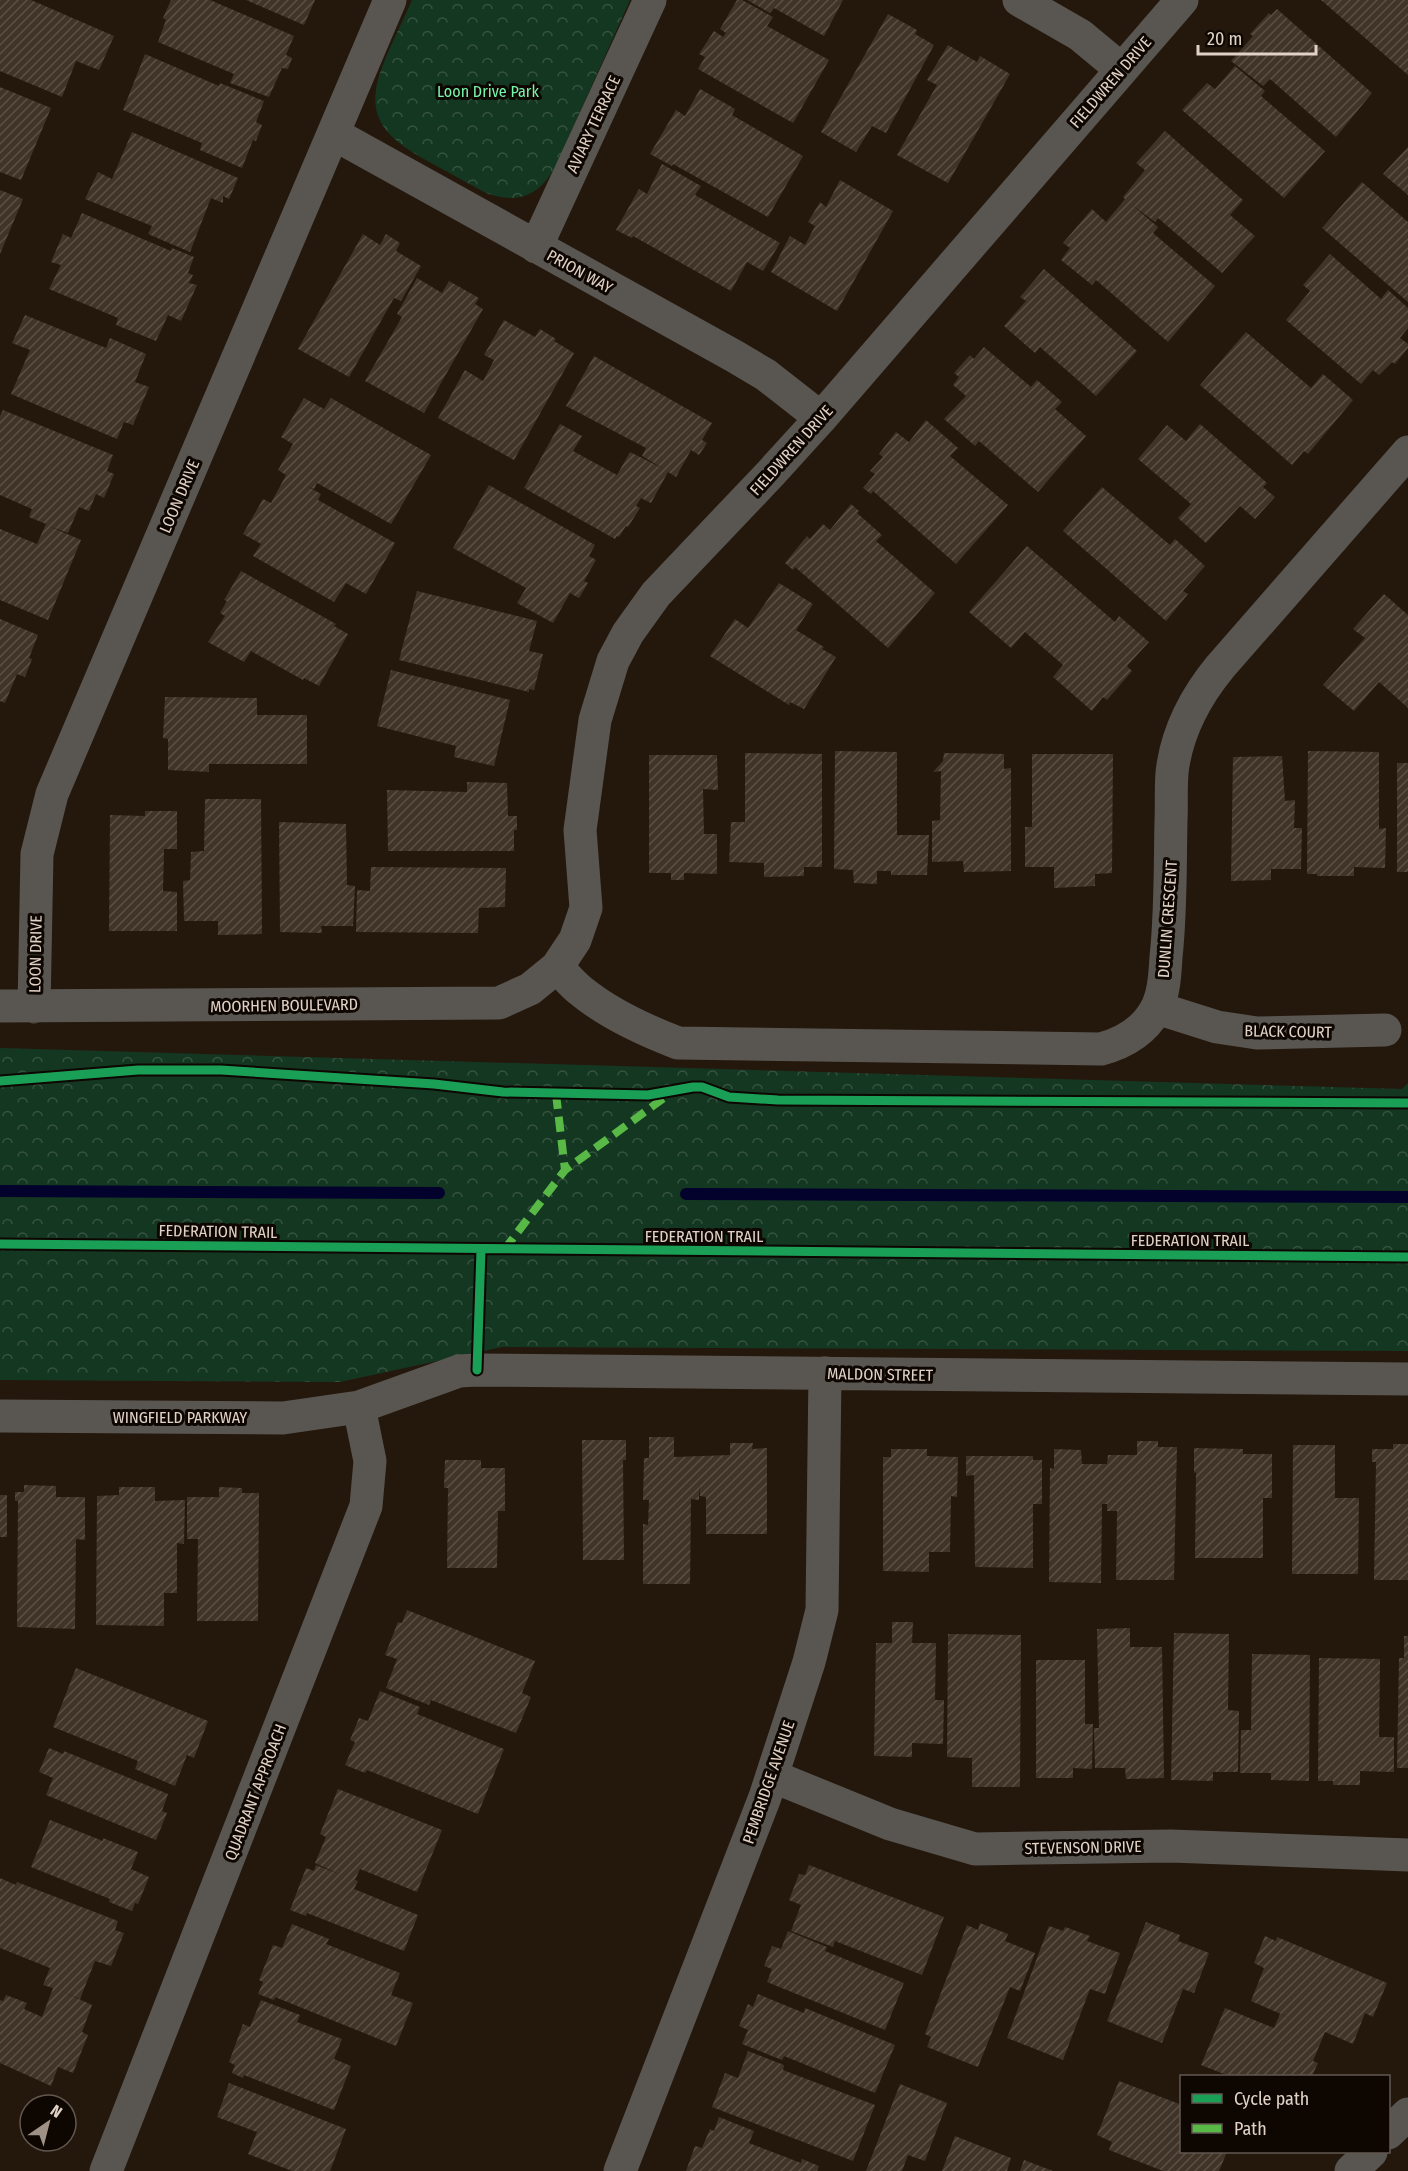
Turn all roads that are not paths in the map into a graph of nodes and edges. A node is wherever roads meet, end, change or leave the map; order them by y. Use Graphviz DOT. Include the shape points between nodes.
graph roads {
  1 [pos="390,0"];
  2 [pos="650,0"];
  3 [pos="1019,0"];
  4 [pos="1182,0"];
  5 [pos="1121,69"];
  6 [pos="334,134"];
  7 [pos="536,247"];
  8 [pos="821,418"];
  9 [pos="1408,452"];
  10 [pos="557,967"];
  11 [pos="0,1006"];
  12 [pos="34,1007"];
  13 [pos="1157,1008"];
  14 [pos="1385,1030"];
  15 [pos="825,1374"];
  16 [pos="1408,1379"];
  17 [pos="359,1407"];
  18 [pos="0,1416"];
  19 [pos="772,1776"];
  20 [pos="1408,1855"];
  21 [pos="1408,2114"];
  22 [pos="1390,2132"];
  23 [pos="1369,2153"];
  24 [pos="106,2171"];
  25 [pos="620,2171"];
  26 [pos="1351,2171"];
  1 -- 6 [label="street, LOON DRIVE"];
  2 -- 7 [label="street, AVIARY TERRACE"];
  3 -- 5 [label="street" via="1080,35"];
  4 -- 5 [label="street, FIELDWREN DRIVE"];
  5 -- 8 [label="street, FIELDWREN DRIVE"];
  6 -- 7 [label="street, PRION WAY"];
  6 -- 12 [label="street, LOON DRIVE" via="52,794 37,854"];
  7 -- 8 [label="street, PRION WAY" via="766,375"];
  8 -- 10 [label="street, FIELDWREN DRIVE" via="656,594 613,661 595,720 580,830 586,908 575,940"];
  9 -- 13 [label="street, DUNLIN CRESCENT" via="1203,688 1179,738 1173,766 1168,936"];
  10 -- 12 [label="street, MOORHEN BOULEVARD" via="530,988 499,1003"];
  10 -- 13 [label="street, DUNLIN CRESCENT" via="582,992 613,1012 643,1030 678,1043 1101,1049 1132,1036 1147,1024"];
  11 -- 12 [label="street, MOORHEN BOULEVARD"];
  13 -- 14 [label="street, BLACK COURT" via="1216,1027 1257,1033"];
  15 -- 16 [label="street, MALDON STREET"];
  15 -- 17 [label="street, MALDON STREET" via="459,1371"];
  15 -- 19 [label="street, PEMBRIDGE AVENUE" via="822,1610"];
  17 -- 18 [label="street, WINGFIELD PARKWAY" via="283,1418"];
  17 -- 24 [label="street, QUADRANT APPROACH" via="370,1461 366,1506"];
  19 -- 20 [label="street, STEVENSON DRIVE" via="890,1824 975,1849 1171,1846"];
  19 -- 25 [label="street, PEMBRIDGE AVENUE"];
  21 -- 22 [label="street"];
  23 -- 26 [label="street"];
}
